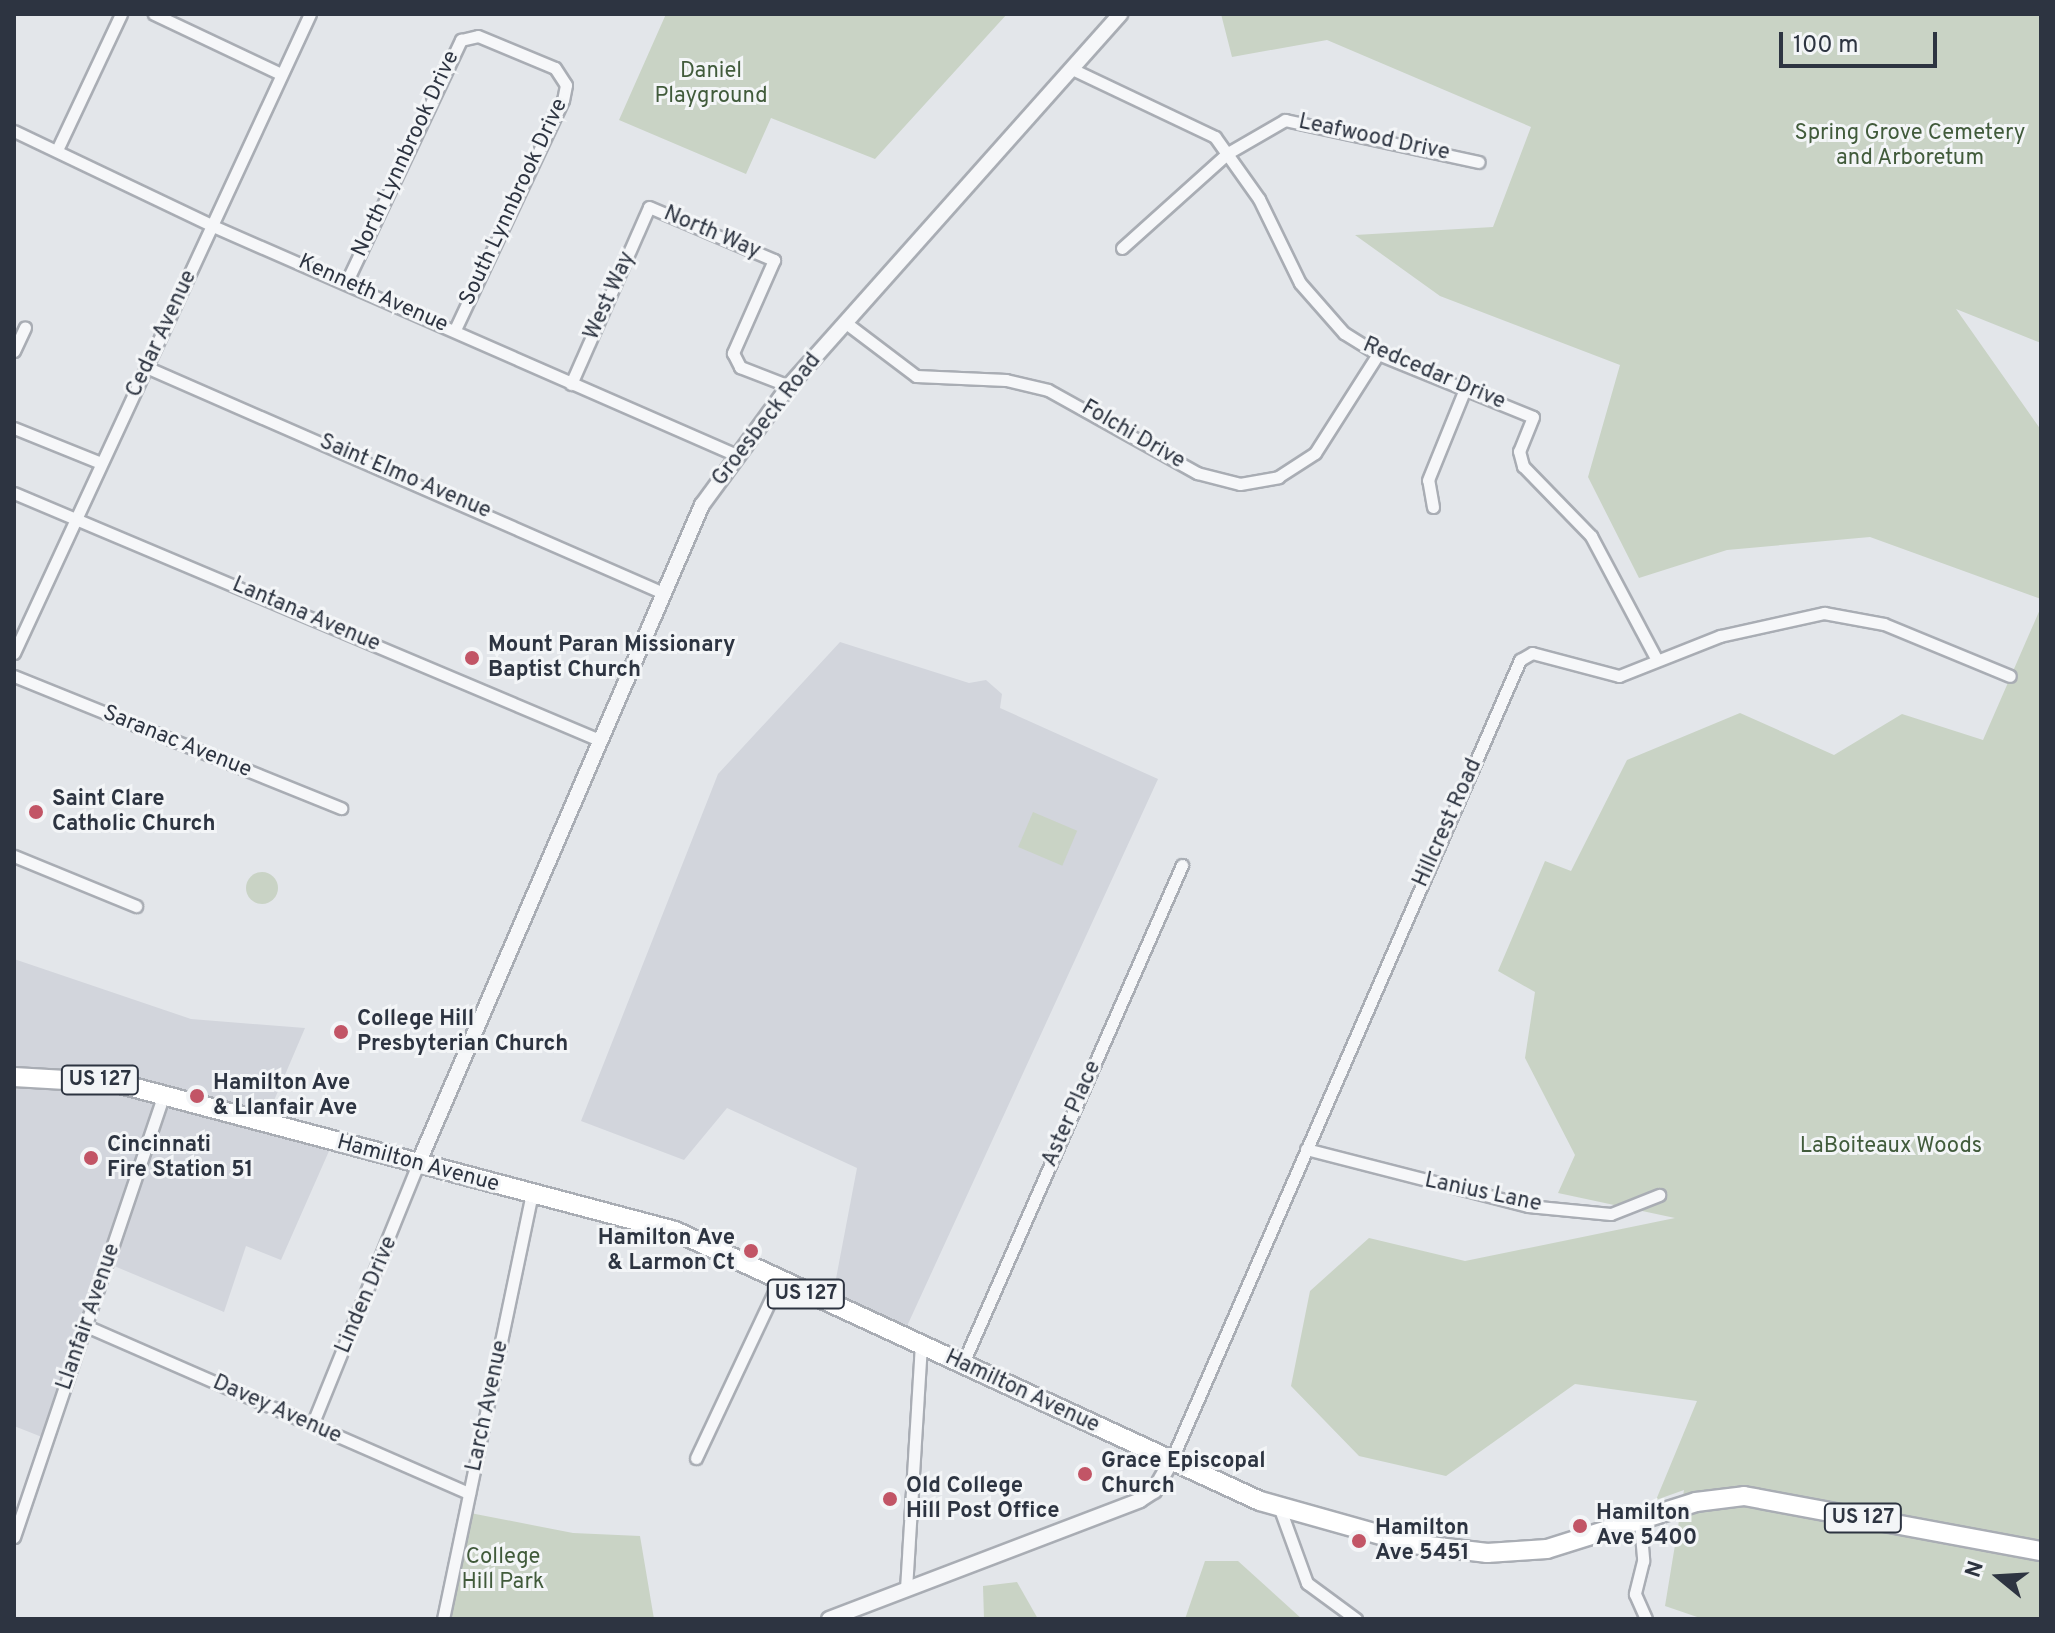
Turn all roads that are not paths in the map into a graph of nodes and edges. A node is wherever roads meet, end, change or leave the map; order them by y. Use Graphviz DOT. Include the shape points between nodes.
graph roads {
  1 [pos="121,14"];
  2 [pos="154,14"];
  3 [pos="310,14"];
  4 [pos="1120,14"];
  5 [pos="519,52"];
  6 [pos="1072,69"];
  7 [pos="281,74"];
  8 [pos="14,131"];
  9 [pos="57,150"];
  10 [pos="1228,153"];
  11 [pos="1479,162"];
  12 [pos="649,207"];
  13 [pos="213,226"];
  14 [pos="1122,248"];
  15 [pos="347,281"];
  16 [pos="846,323"];
  17 [pos="25,327"];
  18 [pos="455,330"];
  19 [pos="14,351"];
  20 [pos="1378,354"];
  21 [pos="146,367"];
  22 [pos="571,384"];
  23 [pos="789,386"];
  24 [pos="1465,389"];
  25 [pos="14,428"];
  26 [pos="734,454"];
  27 [pos="101,463"];
  28 [pos="14,493"];
  29 [pos="1433,507"];
  30 [pos="76,518"];
  31 [pos="661,592"];
  32 [pos="14,653"];
  33 [pos="1657,660"];
  34 [pos="14,676"];
  35 [pos="2010,676"];
  36 [pos="597,739"];
  37 [pos="341,808"];
  38 [pos="14,856"];
  39 [pos="1182,865"];
  40 [pos="136,906"];
  41 [pos="14,1077"];
  42 [pos="163,1096"];
  43 [pos="1306,1149"];
  44 [pos="418,1164"];
  45 [pos="532,1194"];
  46 [pos="1659,1195"];
  47 [pos="779,1282"];
  48 [pos="86,1326"];
  49 [pos="921,1346"];
  50 [pos="963,1363"];
  51 [pos="312,1425"];
  52 [pos="696,1458"];
  53 [pos="1171,1461"];
  54 [pos="469,1493"];
  55 [pos="1280,1509"];
  56 [pos="1640,1523"];
  57 [pos="14,1537"];
  58 [pos="2041,1551"];
  59 [pos="906,1589"];
  60 [pos="443,1619"];
  61 [pos="829,1619"];
  62 [pos="1356,1619"];
  63 [pos="1646,1619"];
  1 -- 9 [label="street"];
  2 -- 7 [label="street"];
  3 -- 7 [label="street, Cedar Avenue"];
  4 -- 6 [label="street, Groesbeck Road"];
  5 -- 15 [label="street, North Lynnbrook Drive" via="475,36 455,46"];
  5 -- 18 [label="street, South Lynnbrook Drive" via="558,71 566,92"];
  6 -- 10 [label="street, Redcedar Drive" via="1202,126"];
  6 -- 16 [label="street, Groesbeck Road"];
  7 -- 13 [label="street, Cedar Avenue"];
  8 -- 9 [label="street, Kenneth Avenue"];
  9 -- 13 [label="street, Kenneth Avenue"];
  10 -- 11 [label="street, Leafwood Drive" via="1271,125 1305,119 1381,144"];
  10 -- 14 [label="street, Leafwood Drive"];
  10 -- 20 [label="street, Redcedar Drive" via="1300,283 1337,326"];
  12 -- 22 [label="street, West Way"];
  12 -- 23 [label="street, North Way" via="774,260 733,353 740,367"];
  13 -- 15 [label="street, Kenneth Avenue"];
  13 -- 21 [label="street, Cedar Avenue"];
  15 -- 18 [label="street, Kenneth Avenue"];
  16 -- 20 [label="street, Folchi Drive" via="916,376 1006,380 1048,390 1197,473 1240,484 1278,477 1315,453"];
  16 -- 23 [label="street, Groesbeck Road"];
  17 -- 19 [label="street"];
  18 -- 22 [label="street, Kenneth Avenue"];
  20 -- 24 [label="street, Redcedar Drive"];
  21 -- 27 [label="street, Cedar Avenue"];
  21 -- 31 [label="street, Saint Elmo Avenue"];
  22 -- 26 [label="street, Kenneth Avenue"];
  23 -- 26 [label="street, Groesbeck Road"];
  24 -- 29 [label="street" via="1428,480"];
  24 -- 33 [label="street, Redcedar Drive" via="1533,417 1519,451 1523,466 1591,536"];
  25 -- 27 [label="street"];
  26 -- 31 [label="street, Groesbeck Road"];
  27 -- 30 [label="street, Cedar Avenue"];
  28 -- 30 [label="street, Lantana Avenue"];
  30 -- 32 [label="street, Cedar Avenue"];
  30 -- 36 [label="street, Lantana Avenue"];
  31 -- 36 [label="street, Groesbeck Road"];
  33 -- 35 [label="street, Hillcrest Road" via="1720,636 1824,613 1884,624"];
  33 -- 43 [label="street, Hillcrest Road" via="1619,676 1532,653 1520,660"];
  34 -- 37 [label="street, Saranac Avenue"];
  36 -- 44 [label="street, Groesbeck Road"];
  38 -- 40 [label="street"];
  39 -- 50 [label="street, Aster Place"];
  41 -- 42 [label="main road, Hamilton Avenue / US 127" via="95,1079"];
  42 -- 44 [label="main road, Hamilton Avenue / US 127"];
  42 -- 48 [label="street, Llanfair Avenue"];
  43 -- 46 [label="street, Lanius Lane" via="1528,1206 1611,1214"];
  43 -- 53 [label="street, Hillcrest Road"];
  44 -- 45 [label="main road, Hamilton Avenue / US 127"];
  44 -- 51 [label="street, Linden Drive"];
  45 -- 47 [label="main road, Hamilton Avenue / US 127" via="675,1231"];
  45 -- 54 [label="street, Larch Avenue"];
  47 -- 49 [label="main road, Hamilton Avenue / US 127"];
  47 -- 52 [label="street"];
  48 -- 51 [label="street, Davey Avenue"];
  48 -- 57 [label="street, Llanfair Avenue"];
  49 -- 50 [label="main road, Hamilton Avenue / US 127"];
  49 -- 59 [label="street"];
  50 -- 53 [label="main road, Hamilton Avenue / US 127"];
  51 -- 54 [label="street, Davey Avenue"];
  53 -- 55 [label="main road, Hamilton Avenue / US 127"];
  53 -- 59 [label="street" via="1154,1491 1140,1500"];
  54 -- 60 [label="street, Larch Avenue"];
  55 -- 56 [label="main road, Hamilton Avenue / US 127" via="1413,1544 1487,1553 1547,1549"];
  55 -- 62 [label="street" via="1307,1583"];
  56 -- 58 [label="main road, Hamilton Avenue / US 127" via="1696,1502 1744,1496"];
  56 -- 63 [label="street" via="1643,1561 1635,1594"];
  59 -- 61 [label="street"];
}
